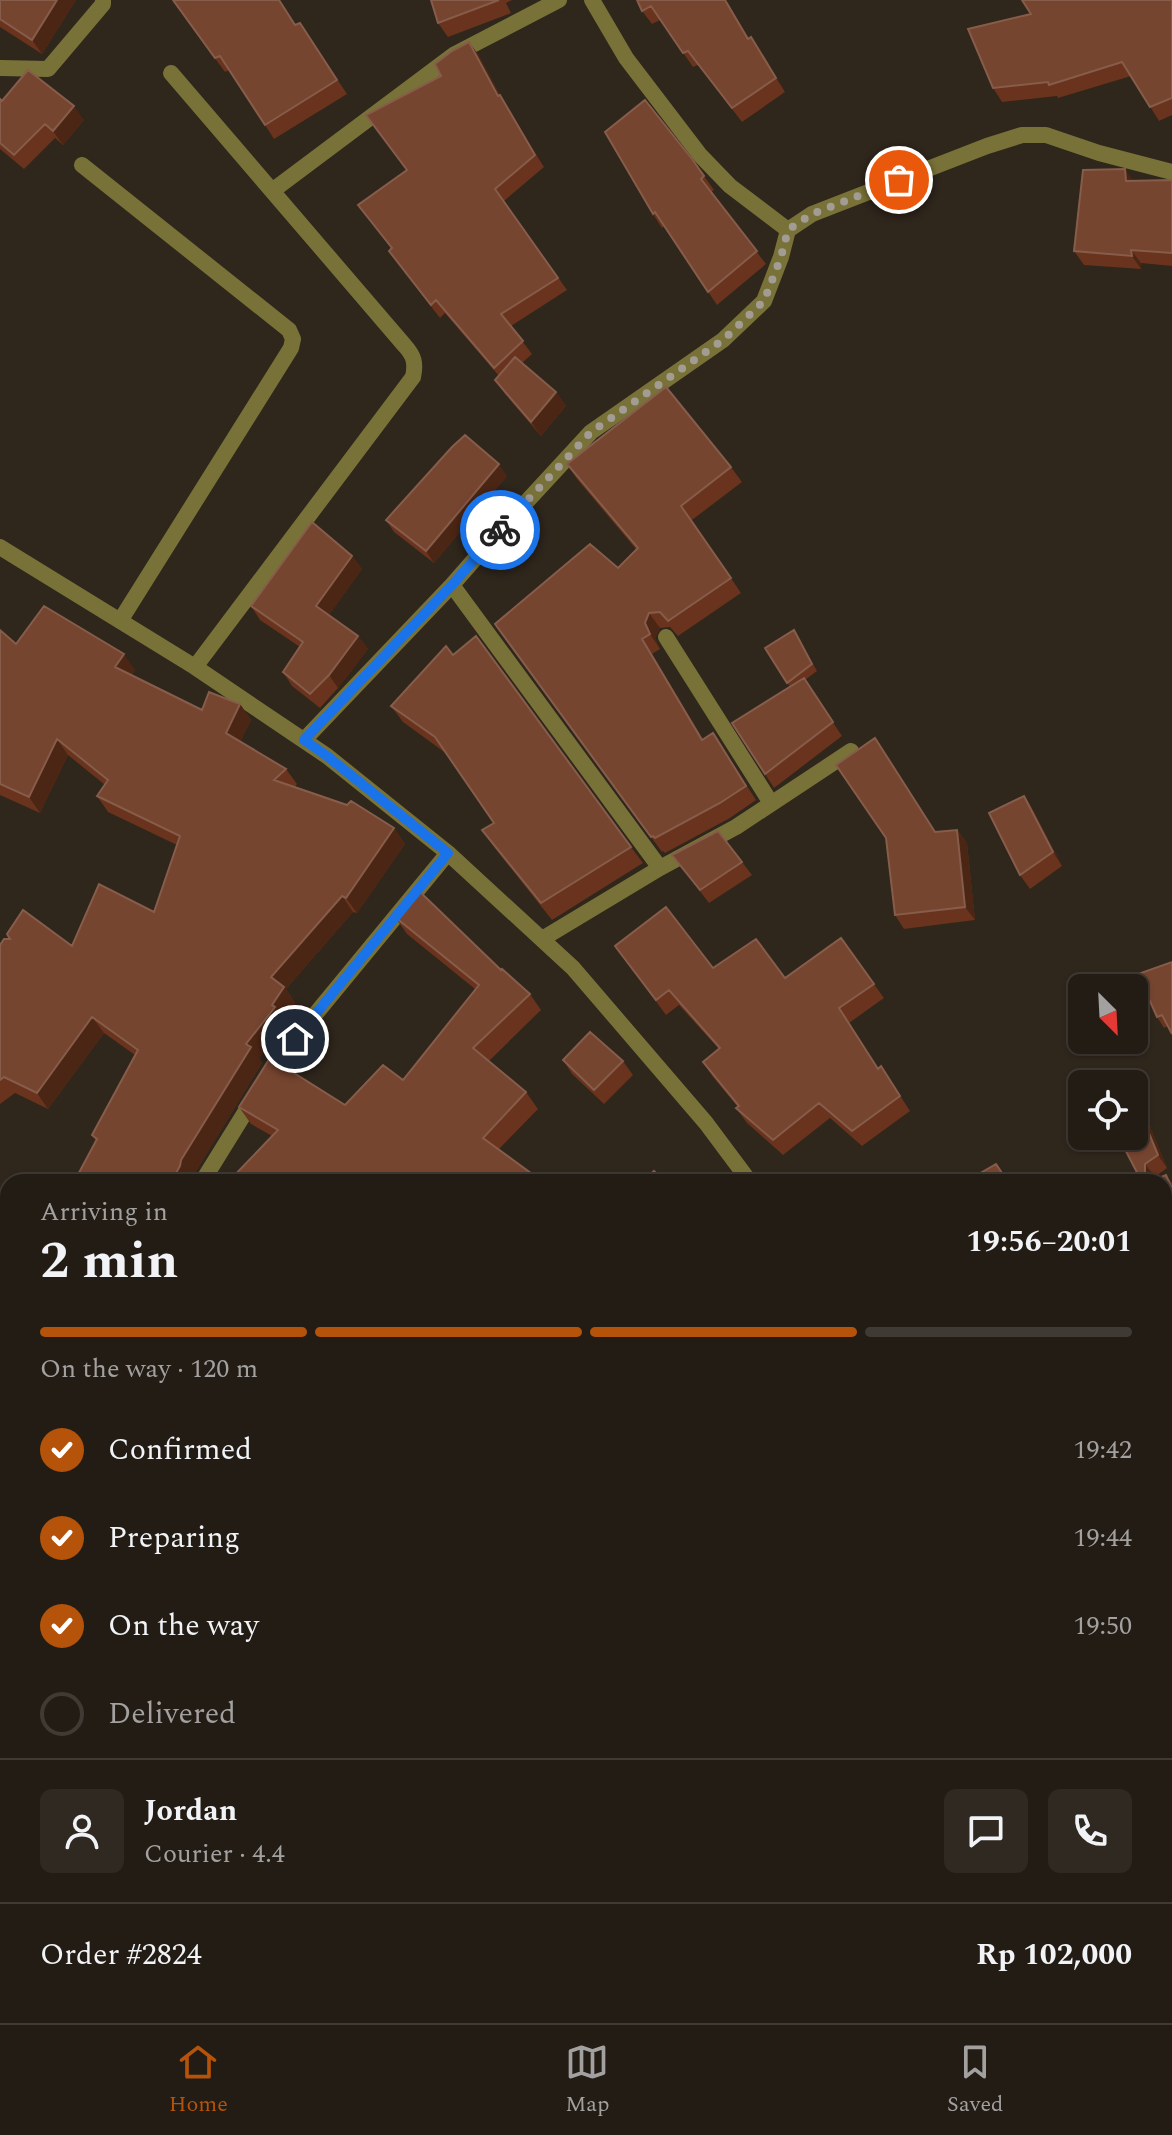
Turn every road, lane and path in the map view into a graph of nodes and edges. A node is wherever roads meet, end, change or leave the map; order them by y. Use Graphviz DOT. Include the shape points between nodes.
graph roads {
  1 [pos="103,0"];
  2 [pos="559,0"];
  3 [pos="592,0"];
  4 [pos="0,68"];
  5 [pos="171,73"];
  6 [pos="82,165"];
  7 [pos="1172,172"];
  8 [pos="272,191"];
  9 [pos="788,230"];
  10 [pos="0,547"];
  11 [pos="452,585"];
  12 [pos="120,621"];
  13 [pos="666,637"];
  14 [pos="195,667"];
  15 [pos="304,740"];
  16 [pos="851,751"];
  17 [pos="771,803"];
  18 [pos="448,853"];
  19 [pos="660,868"];
  20 [pos="542,939"];
  21 [pos="207,1174"];
  22 [pos="744,1174"];
  1 -- 4 [label="street" via="48,69"];
  2 -- 8 [label="street" via="455,54"];
  3 -- 9 [label="street" via="626,58 700,155 730,186"];
  5 -- 8 [label="street"];
  6 -- 12 [label="street" via="289,330 293,339"];
  7 -- 9 [label="street" via="1046,135 1022,135 812,214"];
  8 -- 14 [label="street" via="411,353 413,377"];
  9 -- 11 [label="street" via="764,301 723,340 591,432"];
  10 -- 12 [label="street"];
  11 -- 15 [label="street"];
  11 -- 19 [label="street"];
  12 -- 14 [label="street"];
  13 -- 17 [label="street"];
  14 -- 15 [label="street"];
  15 -- 18 [label="street"];
  16 -- 17 [label="street"];
  17 -- 19 [label="street"];
  18 -- 20 [label="street"];
  18 -- 21 [label="street" via="276,1062"];
  19 -- 20 [label="street"];
  20 -- 22 [label="street" via="573,968"];
}
